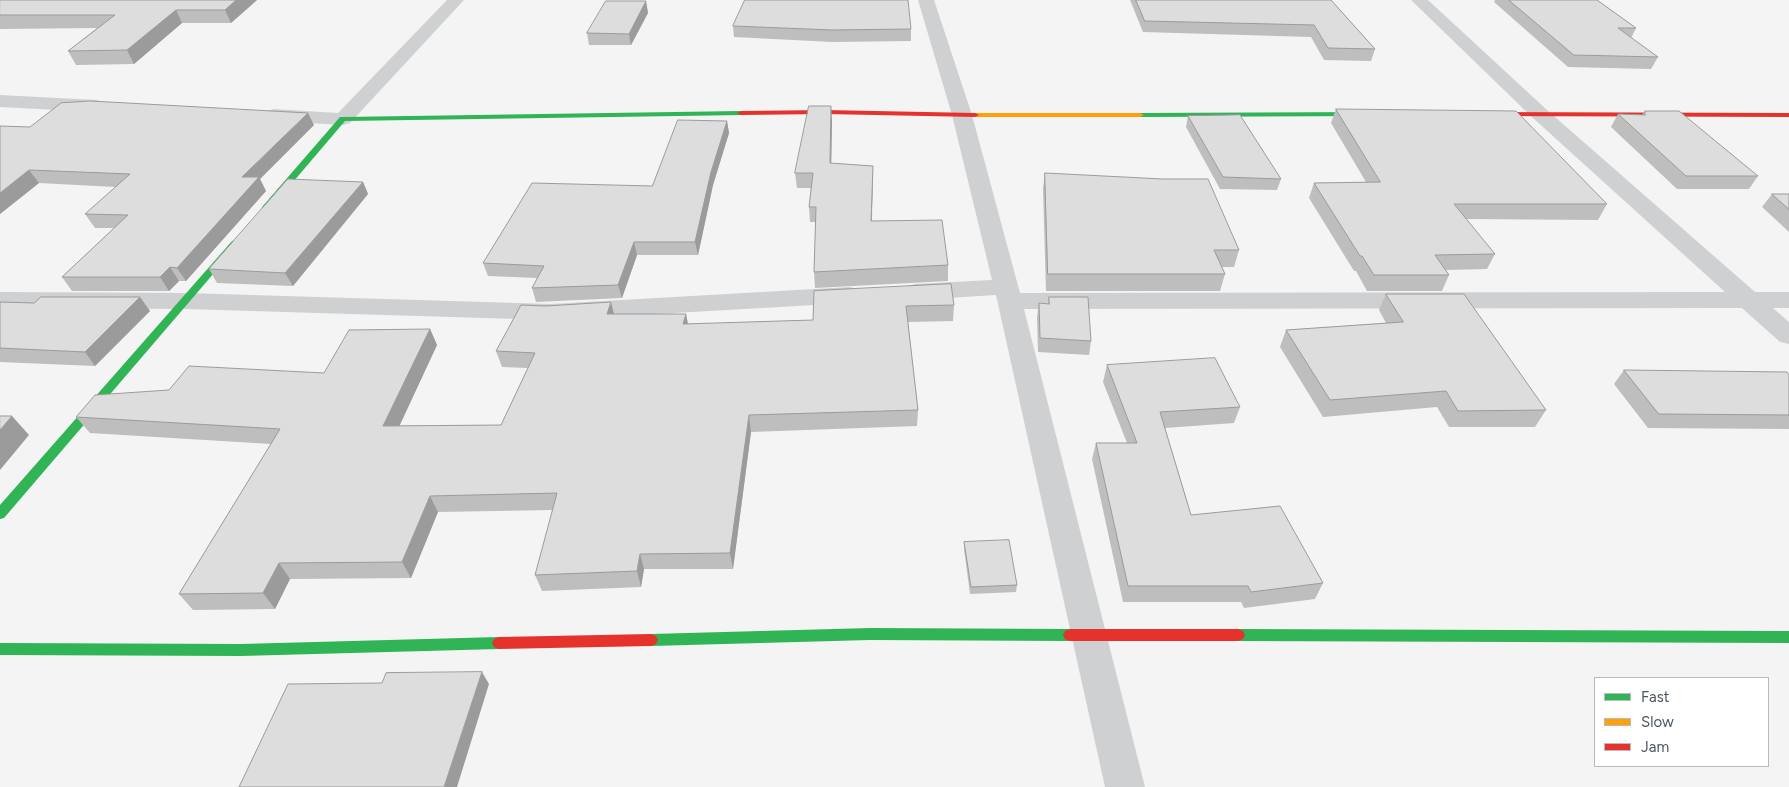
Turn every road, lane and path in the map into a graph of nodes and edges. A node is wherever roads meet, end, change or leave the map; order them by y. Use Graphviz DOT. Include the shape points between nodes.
graph roads {
  1 [pos="456,0"];
  2 [pos="926,0"];
  3 [pos="1419,0"];
  4 [pos="0,101"];
  5 [pos="118,107"];
  6 [pos="255,114"];
  7 [pos="1380,114"];
  8 [pos="1470,114"];
  9 [pos="1540,114"];
  10 [pos="962,115"];
  11 [pos="1789,115"];
  12 [pos="343,119"];
  13 [pos="261,213"];
  14 [pos="242,235"];
  15 [pos="1008,294"];
  16 [pos="0,300"];
  17 [pos="1749,300"];
  18 [pos="1789,300"];
  19 [pos="186,301"];
  20 [pos="1789,336"];
  21 [pos="0,514"];
  22 [pos="1089,636"];
  23 [pos="1789,637"];
  24 [pos="0,649"];
  25 [pos="1125,787"];
  1 -- 12 [label="street"];
  2 -- 10 [label="street"];
  3 -- 9 [label="street"];
  4 -- 5 [label="street"];
  6 -- 12 [label="street"];
  7 -- 10 [label="street"];
  8 -- 9 [label="street"];
  9 -- 11 [label="street"];
  9 -- 17 [label="street"];
  10 -- 12 [label="street" via="825,112"];
  10 -- 15 [label="street"];
  12 -- 13 [label="street"];
  14 -- 19 [label="street"];
  15 -- 17 [label="street"];
  15 -- 19 [label="street" via="887,293 551,312"];
  15 -- 22 [label="street"];
  16 -- 19 [label="street"];
  17 -- 18 [label="street"];
  17 -- 20 [label="street"];
  19 -- 21 [label="street"];
  22 -- 23 [label="street"];
  22 -- 24 [label="street" via="870,634 241,650"];
  22 -- 25 [label="street"];
}
